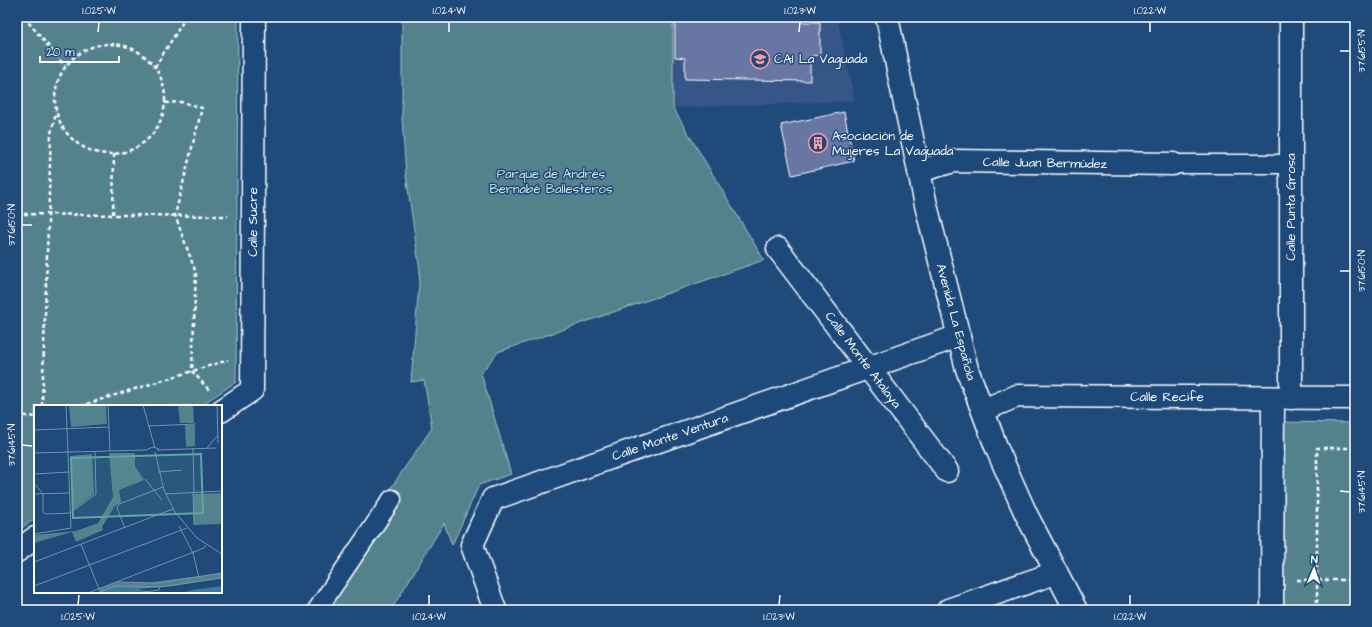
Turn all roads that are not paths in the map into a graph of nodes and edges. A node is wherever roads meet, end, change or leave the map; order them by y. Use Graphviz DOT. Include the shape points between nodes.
graph roads {
  1 [pos="254,17"];
  2 [pos="887,17"];
  3 [pos="1291,17"];
  4 [pos="1173,164"];
  5 [pos="1291,164"];
  6 [pos="919,171"];
  7 [pos="778,249"];
  8 [pos="959,336"];
  9 [pos="869,368"];
  10 [pos="1282,398"];
  11 [pos="1355,398"];
  12 [pos="222,410"];
  13 [pos="983,410"];
  14 [pos="947,470"];
  15 [pos="392,499"];
  16 [pos="34,539"];
  17 [pos="17,551"];
  18 [pos="1055,573"];
  19 [pos="317,610"];
  20 [pos="495,610"];
  21 [pos="948,610"];
  22 [pos="1076,610"];
  23 [pos="1272,610"];
  1 -- 12 [label="street, Calle Sucre" via="252,390"];
  2 -- 6 [label="street, Avenida La Española"];
  3 -- 5 [label="street, Calle Punta Grosa"];
  4 -- 5 [label="street"];
  4 -- 6 [label="street, Calle Juan Bermúdez" via="954,162"];
  5 -- 10 [label="street, Calle Punta Grosa"];
  6 -- 8 [label="street, Avenida La Española"];
  7 -- 9 [label="street, Calle Monte Atalaya"];
  8 -- 9 [label="street, Calle Monte Ventura"];
  8 -- 13 [label="street, Avenida La Española" via="967,369"];
  9 -- 14 [label="street, Calle Monte Atalaya"];
  9 -- 20 [label="street, Calle Monte Ventura" via="493,499 472,545"];
  10 -- 11 [label="street, Calle Recife"];
  10 -- 13 [label="street, Calle Recife" via="1017,396"];
  10 -- 23 [label="street, Calle Punta Grosa"];
  13 -- 18 [label="street, Avenida La Española" via="1026,514"];
  15 -- 19 [label="street"];
  16 -- 17 [label="street"];
  18 -- 21 [label="street"];
  18 -- 22 [label="street, Avenida La Española"];
}
